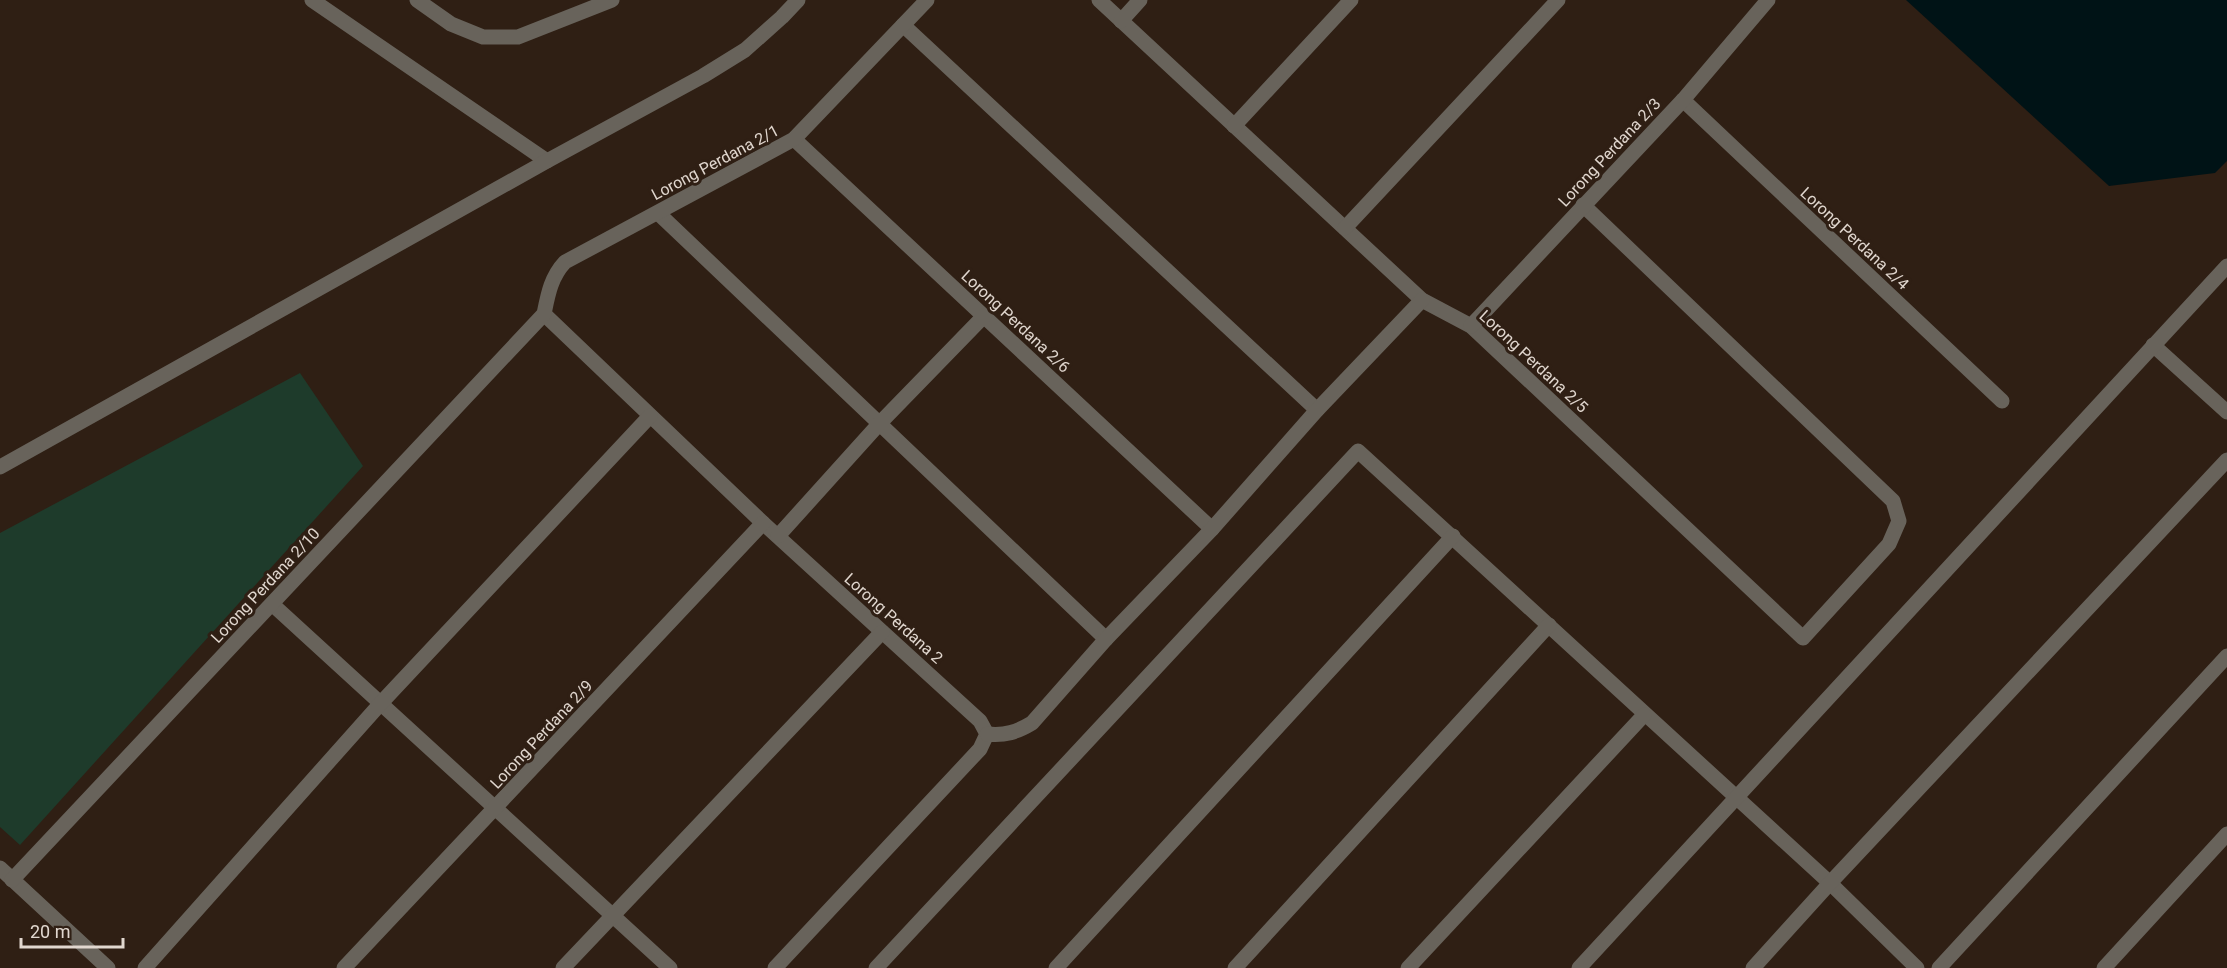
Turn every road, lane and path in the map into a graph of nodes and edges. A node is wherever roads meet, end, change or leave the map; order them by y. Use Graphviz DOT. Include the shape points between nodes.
graph roads {
  1 [pos="312,0"];
  2 [pos="418,0"];
  3 [pos="612,0"];
  4 [pos="798,0"];
  5 [pos="927,0"];
  6 [pos="1099,0"];
  7 [pos="1140,0"];
  8 [pos="1351,0"];
  9 [pos="1558,0"];
  10 [pos="1768,0"];
  11 [pos="1121,21"];
  12 [pos="903,25"];
  13 [pos="1683,100"];
  14 [pos="1234,126"];
  15 [pos="794,139"];
  16 [pos="547,161"];
  17 [pos="1583,205"];
  18 [pos="658,213"];
  19 [pos="1345,228"];
  20 [pos="2227,266"];
  21 [pos="1422,300"];
  22 [pos="544,314"];
  23 [pos="984,316"];
  24 [pos="1471,326"];
  25 [pos="2153,345"];
  26 [pos="2002,401"];
  27 [pos="1317,411"];
  28 [pos="2227,412"];
  29 [pos="650,416"];
  30 [pos="879,424"];
  31 [pos="2227,460"];
  32 [pos="0,467"];
  33 [pos="763,523"];
  34 [pos="1212,529"];
  35 [pos="778,536"];
  36 [pos="1453,536"];
  37 [pos="272,604"];
  38 [pos="1549,626"];
  39 [pos="882,632"];
  40 [pos="1106,639"];
  41 [pos="2227,656"];
  42 [pos="381,703"];
  43 [pos="1644,715"];
  44 [pos="987,734"];
  45 [pos="1736,797"];
  46 [pos="496,809"];
  47 [pos="2227,834"];
  48 [pos="0,868"];
  49 [pos="12,880"];
  50 [pos="1830,883"];
  51 [pos="613,915"];
  52 [pos="108,968"];
  53 [pos="145,968"];
  54 [pos="344,968"];
  55 [pos="562,968"];
  56 [pos="670,968"];
  57 [pos="775,968"];
  58 [pos="876,968"];
  59 [pos="1056,968"];
  60 [pos="1235,968"];
  61 [pos="1408,968"];
  62 [pos="1579,968"];
  63 [pos="1754,968"];
  64 [pos="1917,968"];
  65 [pos="1940,968"];
  66 [pos="2104,968"];
  1 -- 16 [label="street"];
  2 -- 3 [label="street" via="451,24 483,37 518,38"];
  4 -- 16 [label="street" via="745,50"];
  5 -- 12 [label="street, Lorong Perdana 2/1"];
  6 -- 11 [label="street, Lorong Perdana 2/5"];
  7 -- 11 [label="street"];
  8 -- 14 [label="street"];
  9 -- 19 [label="street"];
  10 -- 13 [label="street, Lorong Perdana 2/3"];
  11 -- 14 [label="street, Lorong Perdana 2/5"];
  12 -- 15 [label="street, Lorong Perdana 2/1"];
  12 -- 27 [label="street"];
  13 -- 17 [label="street, Lorong Perdana 2/3"];
  13 -- 26 [label="street, Lorong Perdana 2/4"];
  14 -- 19 [label="street, Lorong Perdana 2/5"];
  15 -- 18 [label="street, Lorong Perdana 2/1"];
  15 -- 23 [label="street, Lorong Perdana 2/6"];
  16 -- 32 [label="street"];
  17 -- 24 [label="street, Lorong Perdana 2/3"];
  17 -- 24 [label="street, Lorong Perdana 2/5" via="1893,501 1899,521 1889,544 1803,638"];
  18 -- 22 [label="street, Lorong Perdana 2/1" via="565,262 556,271"];
  18 -- 30 [label="street"];
  19 -- 21 [label="street, Lorong Perdana 2/5"];
  20 -- 25 [label="street"];
  21 -- 24 [label="street, Lorong Perdana 2/5"];
  21 -- 27 [label="street"];
  22 -- 29 [label="street, Lorong Perdana 2"];
  22 -- 37 [label="street, Lorong Perdana 2/10"];
  23 -- 30 [label="street"];
  23 -- 34 [label="street, Lorong Perdana 2/6"];
  25 -- 28 [label="street"];
  25 -- 45 [label="street"];
  27 -- 34 [label="street"];
  29 -- 33 [label="street, Lorong Perdana 2"];
  29 -- 42 [label="street"];
  30 -- 35 [label="street"];
  30 -- 40 [label="street"];
  31 -- 50 [label="street"];
  33 -- 35 [label="street, Lorong Perdana 2"];
  33 -- 46 [label="street, Lorong Perdana 2/9"];
  34 -- 40 [label="street"];
  35 -- 39 [label="street, Lorong Perdana 2"];
  36 -- 38 [label="street"];
  36 -- 58 [label="street" via="1358,451"];
  36 -- 59 [label="street"];
  37 -- 42 [label="street"];
  37 -- 49 [label="street, Lorong Perdana 2/10"];
  38 -- 43 [label="street"];
  38 -- 60 [label="street"];
  39 -- 44 [label="street, Lorong Perdana 2" via="980,721"];
  39 -- 51 [label="street"];
  40 -- 44 [label="street" via="1032,723 1003,736"];
  41 -- 65 [label="street"];
  42 -- 46 [label="street"];
  42 -- 53 [label="street"];
  43 -- 45 [label="street"];
  43 -- 61 [label="street"];
  44 -- 57 [label="street" via="980,749"];
  45 -- 50 [label="street"];
  45 -- 62 [label="street"];
  46 -- 51 [label="street"];
  46 -- 54 [label="street, Lorong Perdana 2/9"];
  47 -- 66 [label="street"];
  48 -- 49 [label="street"];
  49 -- 52 [label="street"];
  50 -- 63 [label="street"];
  50 -- 64 [label="street"];
  51 -- 55 [label="street"];
  51 -- 56 [label="street"];
}
